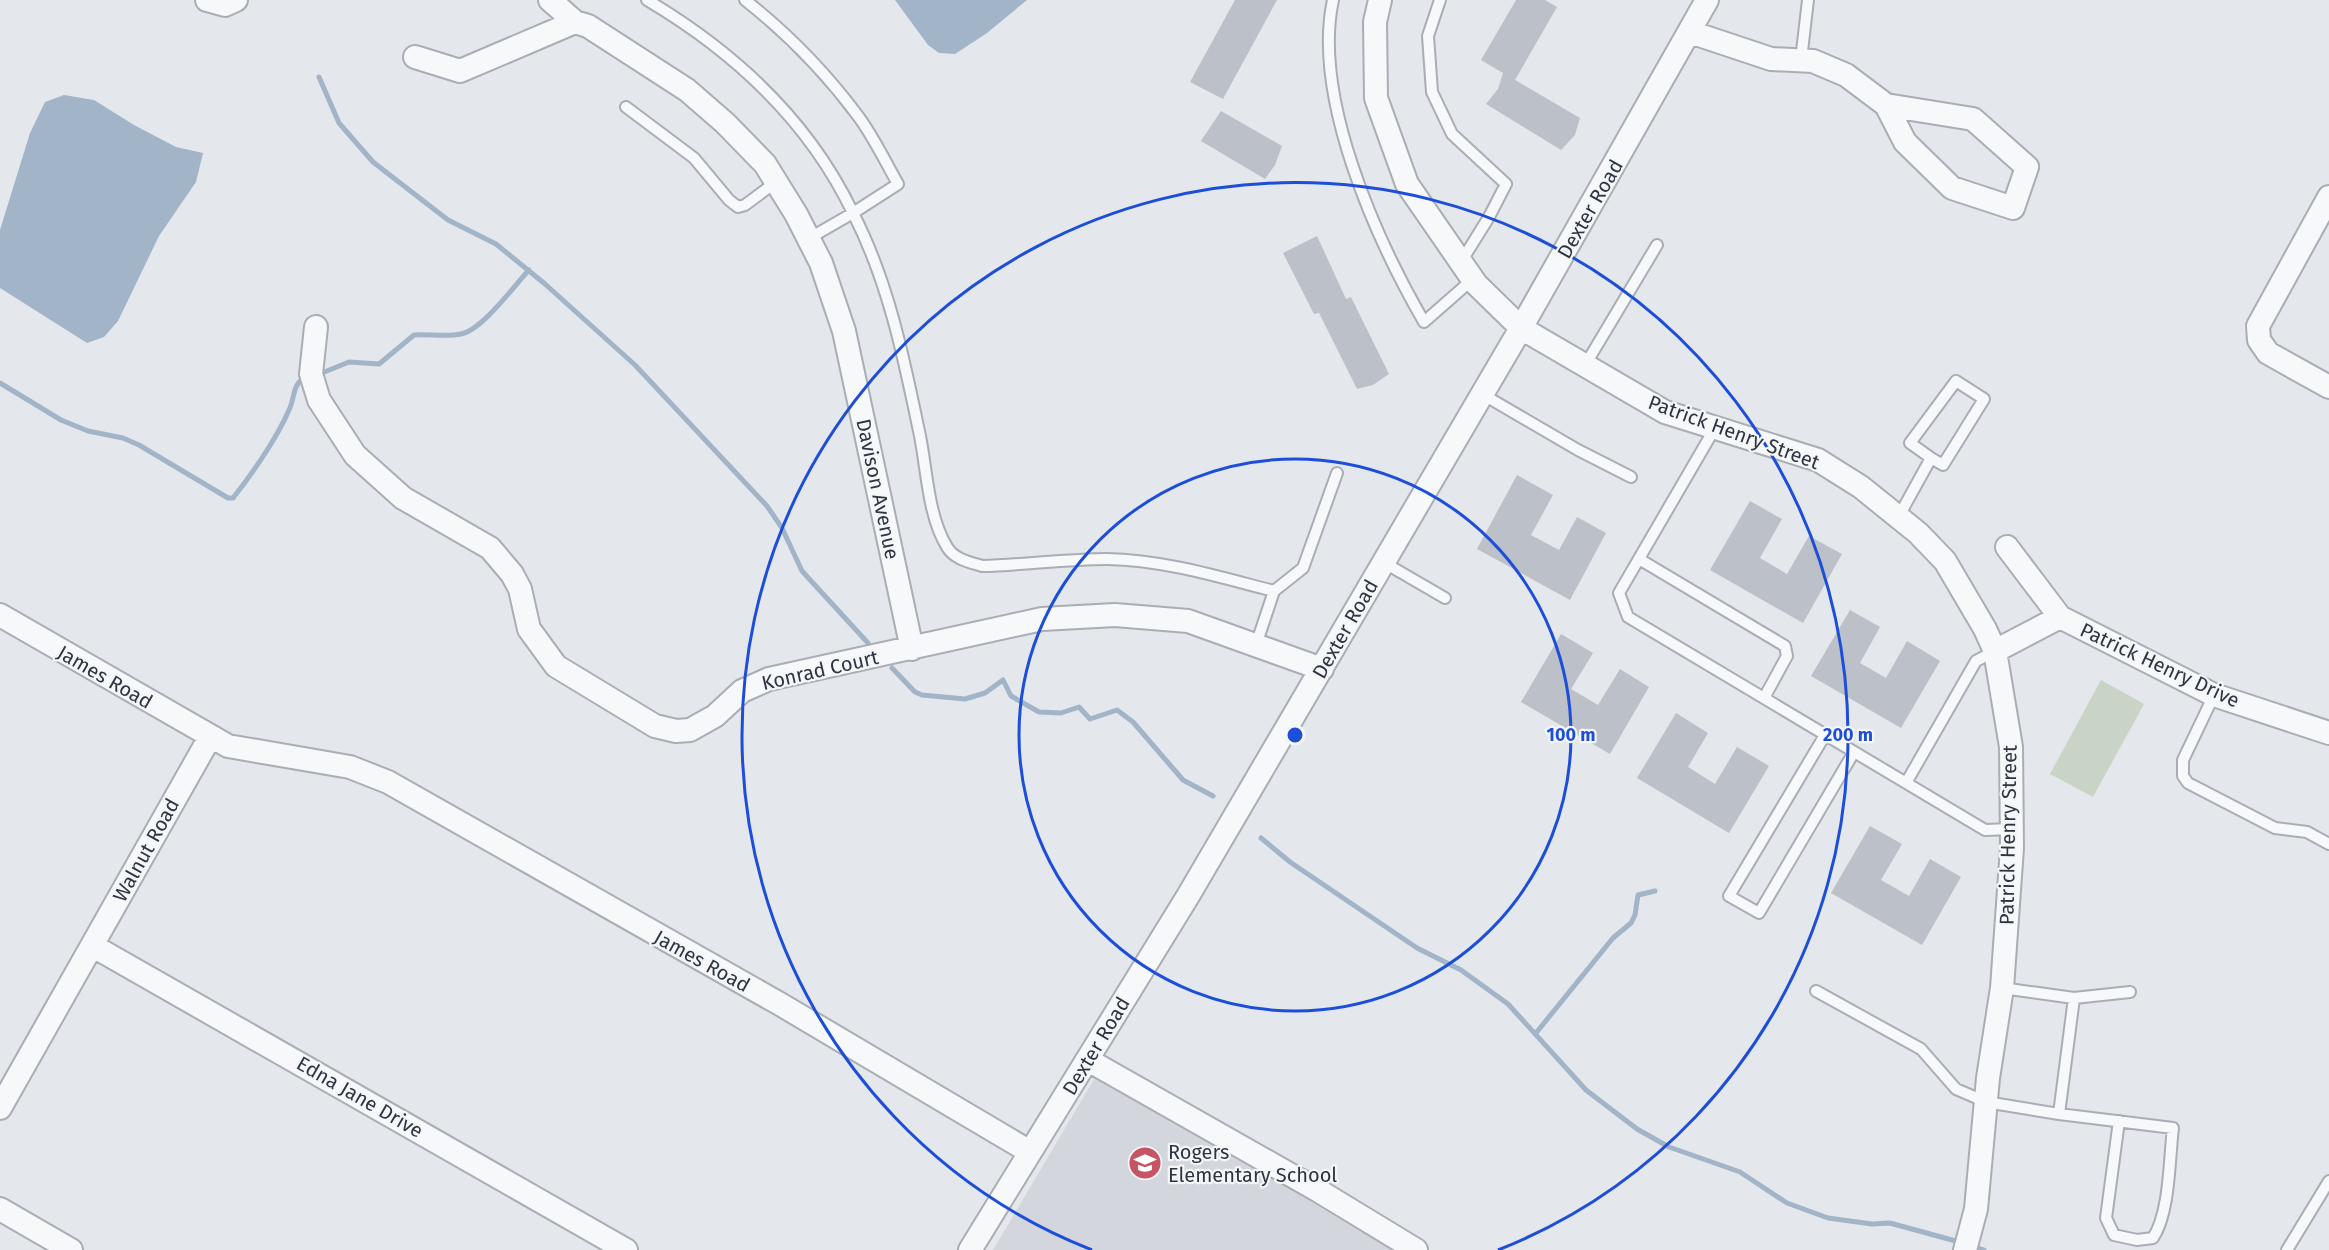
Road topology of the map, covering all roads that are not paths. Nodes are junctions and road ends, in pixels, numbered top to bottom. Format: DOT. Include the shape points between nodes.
graph roads {
  1 [pos="207,0"];
  2 [pos="236,0"];
  3 [pos="550,0"];
  4 [pos="647,0"];
  5 [pos="745,0"];
  6 [pos="1333,0"];
  7 [pos="1380,0"];
  8 [pos="1440,0"];
  9 [pos="1707,0"];
  10 [pos="1808,0"];
  11 [pos="575,22"];
  12 [pos="1690,32"];
  13 [pos="415,57"];
  14 [pos="1801,60"];
  15 [pos="1886,105"];
  16 [pos="626,107"];
  17 [pos="776,182"];
  18 [pos="2329,197"];
  19 [pos="853,213"];
  20 [pos="808,238"];
  21 [pos="1657,245"];
  22 [pos="1467,271"];
  23 [pos="316,327"];
  24 [pos="1521,328"];
  25 [pos="1584,367"];
  26 [pos="2329,387"];
  27 [pos="1482,394"];
  28 [pos="1715,428"];
  29 [pos="1931,458"];
  30 [pos="1337,473"];
  31 [pos="1631,477"];
  32 [pos="1899,516"];
  33 [pos="2007,547"];
  34 [pos="1639,559"];
  35 [pos="1383,562"];
  36 [pos="1274,591"];
  37 [pos="1445,598"];
  38 [pos="0,615"];
  39 [pos="2060,617"];
  40 [pos="1256,645"];
  41 [pos="912,649"];
  42 [pos="1995,651"];
  43 [pos="1322,669"];
  44 [pos="2214,695"];
  45 [pos="1764,698"];
  46 [pos="2329,733"];
  47 [pos="1825,735"];
  48 [pos="210,737"];
  49 [pos="1854,752"];
  50 [pos="1906,783"];
  51 [pos="2012,829"];
  52 [pos="2329,843"];
  53 [pos="93,946"];
  54 [pos="2002,988"];
  55 [pos="1816,991"];
  56 [pos="2130,992"];
  57 [pos="2074,998"];
  58 [pos="1088,1060"];
  59 [pos="6,1084"];
  60 [pos="1986,1102"];
  61 [pos="0,1108"];
  62 [pos="2059,1114"];
  63 [pos="2119,1121"];
  64 [pos="1029,1152"];
  65 [pos="2329,1181"];
  66 [pos="0,1209"];
  67 [pos="71,1250"];
  68 [pos="626,1250"];
  69 [pos="970,1250"];
  70 [pos="1416,1250"];
  71 [pos="1965,1250"];
  72 [pos="2287,1250"];
  1 -- 2 [label="street" via="225,5"];
  3 -- 11 [label="street, Davison Avenue"];
  4 -- 19 [label="lane" via="729,56 781,106 836,179"];
  5 -- 19 [label="lane" via="797,46 831,83 859,117 898,184"];
  6 -- 22 [label="lane" via="1328,24 1336,105 1364,198 1397,275 1424,322"];
  7 -- 22 [label="street, Patrick Henry Street" via="1376,22 1376,98 1407,184"];
  8 -- 22 [label="lane" via="1428,36 1432,92 1452,134 1506,184"];
  9 -- 12 [label="street, Dexter Road"];
  10 -- 14 [label="lane"];
  11 -- 13 [label="street" via="460,71"];
  11 -- 17 [label="street, Davison Avenue" via="588,26 687,90 765,164"];
  12 -- 14 [label="street" via="1771,59"];
  12 -- 24 [label="street, Dexter Road"];
  14 -- 15 [label="street" via="1846,75"];
  15 -- 15 [label="street" via="1905,142 1952,188 2013,208 2027,167 1973,119"];
  16 -- 17 [label="lane" via="694,158 738,207"];
  17 -- 20 [label="street, Davison Avenue"];
  18 -- 26 [label="street" via="2258,326 2259,340 2276,360"];
  19 -- 20 [label="lane"];
  19 -- 36 [label="lane" via="873,251 889,300 936,523 948,548 962,560 982,566 1107,559 1145,562"];
  20 -- 41 [label="street, Davison Avenue" via="844,331"];
  21 -- 25 [label="lane"];
  22 -- 24 [label="street, Patrick Henry Street"];
  23 -- 41 [label="street, Konrad Court" via="311,375 319,400 355,455 403,498 490,548 512,574 520,589 529,629 556,666 646,721 676,731 690,730 715,716 742,691 769,679"];
  24 -- 25 [label="street, Patrick Henry Street"];
  24 -- 27 [label="street, Dexter Road"];
  25 -- 28 [label="street, Patrick Henry Street" via="1665,412"];
  27 -- 31 [label="lane"];
  27 -- 35 [label="street, Dexter Road"];
  28 -- 32 [label="street, Patrick Henry Street" via="1818,460"];
  28 -- 34 [label="lane"];
  29 -- 29 [label="lane" via="1910,443 1956,381 1984,399 1943,465"];
  29 -- 32 [label="lane"];
  30 -- 36 [label="lane" via="1303,568"];
  32 -- 42 [label="street, Patrick Henry Street" via="1945,561"];
  33 -- 39 [label="street, Patrick Henry Drive"];
  34 -- 45 [label="lane" via="1618,593 1628,617"];
  34 -- 45 [label="lane" via="1785,646 1787,656"];
  35 -- 37 [label="lane"];
  35 -- 43 [label="street, Dexter Road"];
  36 -- 40 [label="lane"];
  38 -- 48 [label="street, James Road"];
  39 -- 42 [label="street, Patrick Henry Drive"];
  39 -- 44 [label="street, Patrick Henry Drive"];
  40 -- 41 [label="street" via="1188,621 1115,615 1042,620"];
  40 -- 43 [label="street"];
  42 -- 50 [label="lane" via="1976,661"];
  42 -- 51 [label="street, Patrick Henry Street" via="2011,747"];
  43 -- 58 [label="street, Dexter Road"];
  44 -- 46 [label="street, Patrick Henry Drive"];
  44 -- 52 [label="lane" via="2183,760 2183,777 2275,828 2307,832"];
  45 -- 47 [label="lane"];
  47 -- 49 [label="lane"];
  47 -- 49 [label="lane" via="1729,896 1759,914"];
  48 -- 53 [label="street, Walnut Road"];
  48 -- 64 [label="street, James Road" via="228,746 350,767 449,815"];
  49 -- 50 [label="lane"];
  50 -- 51 [label="lane" via="1985,830"];
  51 -- 54 [label="street, Patrick Henry Street"];
  53 -- 59 [label="street, Walnut Road"];
  53 -- 68 [label="street, Edna Jane Drive"];
  54 -- 57 [label="lane"];
  54 -- 60 [label="street, Patrick Henry Street"];
  55 -- 60 [label="lane" via="1921,1049 1956,1089"];
  56 -- 57 [label="lane"];
  57 -- 62 [label="lane"];
  58 -- 64 [label="street, Dexter Road"];
  58 -- 70 [label="street"];
  59 -- 61 [label="street, Walnut Road"];
  60 -- 62 [label="lane"];
  60 -- 71 [label="street, Patrick Henry Street" via="1976,1209"];
  62 -- 63 [label="lane"];
  63 -- 63 [label="lane" via="2173,1128 2160,1227 2152,1238 2137,1240 2114,1235 2106,1218"];
  64 -- 69 [label="street, Dexter Road"];
  65 -- 72 [label="lane"];
  66 -- 67 [label="street"];
}
